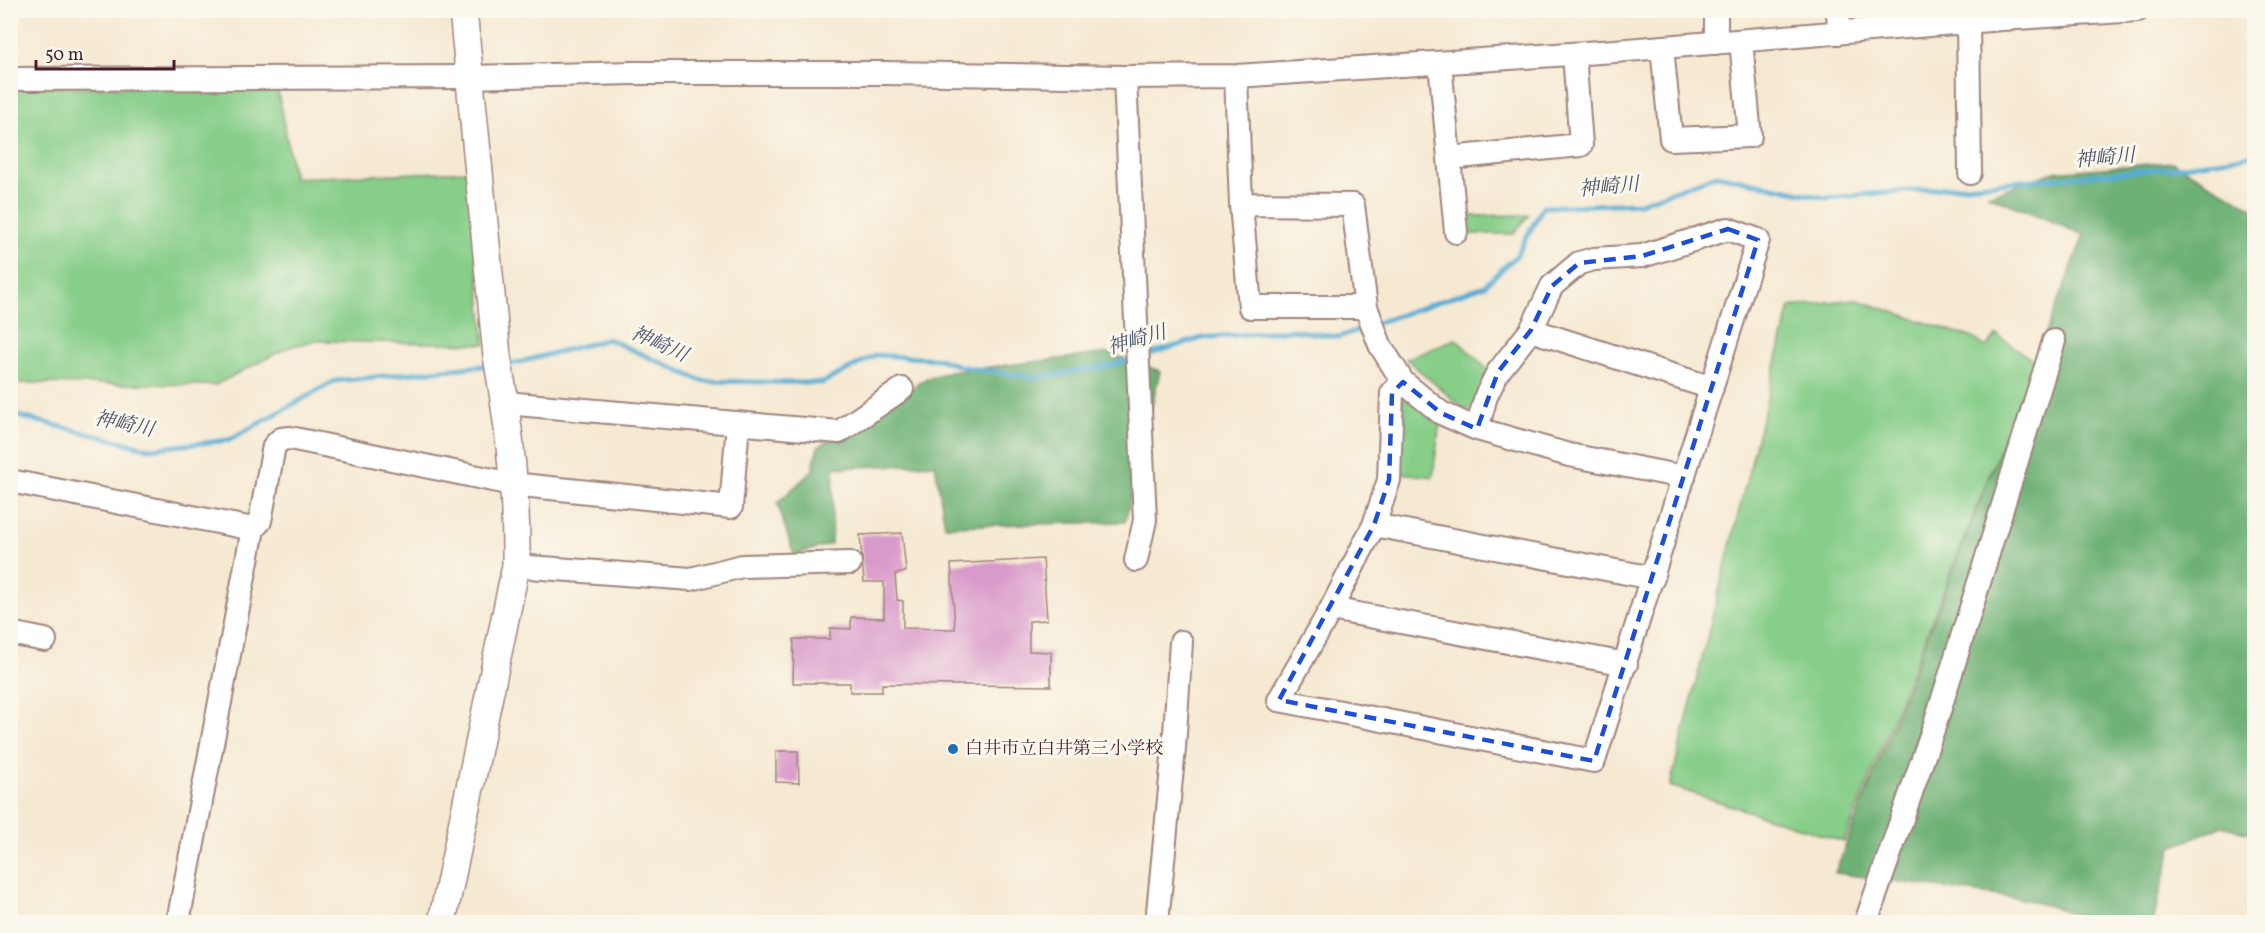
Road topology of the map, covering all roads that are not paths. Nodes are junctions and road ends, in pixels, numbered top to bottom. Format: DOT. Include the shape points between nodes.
graph roads {
  1 [pos="463,10"];
  2 [pos="1716,10"];
  3 [pos="1838,10"];
  4 [pos="2138,10"];
  5 [pos="2088,12"];
  6 [pos="2002,15"];
  7 [pos="1920,19"];
  8 [pos="1968,22"];
  9 [pos="1839,33"];
  10 [pos="1741,41"];
  11 [pos="1716,43"];
  12 [pos="1662,47"];
  13 [pos="1574,54"];
  14 [pos="1440,63"];
  15 [pos="1236,76"];
  16 [pos="470,77"];
  17 [pos="1125,77"];
  18 [pos="10,79"];
  19 [pos="1449,158"];
  20 [pos="1970,173"];
  21 [pos="1241,204"];
  22 [pos="1456,232"];
  23 [pos="1366,307"];
  24 [pos="1531,330"];
  25 [pos="2054,342"];
  26 [pos="1403,382"];
  27 [pos="1712,388"];
  28 [pos="902,389"];
  29 [pos="505,403"];
  30 [pos="738,424"];
  31 [pos="1477,429"];
  32 [pos="1684,477"];
  33 [pos="10,481"];
  34 [pos="512,484"];
  35 [pos="1374,525"];
  36 [pos="253,529"];
  37 [pos="1136,560"];
  38 [pos="850,563"];
  39 [pos="516,566"];
  40 [pos="1653,578"];
  41 [pos="1331,609"];
  42 [pos="10,633"];
  43 [pos="45,640"];
  44 [pos="1181,642"];
  45 [pos="1626,664"];
  46 [pos="178,922"];
  47 [pos="442,922"];
  48 [pos="1157,922"];
  49 [pos="1866,922"];
  1 -- 16 [label="street"];
  2 -- 11 [label="street"];
  3 -- 9 [label="street"];
  4 -- 5 [label="street"];
  5 -- 6 [label="street"];
  6 -- 8 [label="street"];
  7 -- 8 [label="street"];
  7 -- 9 [label="street"];
  8 -- 20 [label="street"];
  9 -- 10 [label="street"];
  10 -- 11 [label="street"];
  10 -- 12 [label="street" via="1750,136 1671,139"];
  11 -- 12 [label="street"];
  12 -- 13 [label="street"];
  13 -- 14 [label="street"];
  13 -- 19 [label="street" via="1581,145"];
  14 -- 15 [label="street"];
  14 -- 19 [label="street"];
  15 -- 17 [label="street"];
  15 -- 21 [label="street"];
  16 -- 17 [label="street" via="633,73"];
  16 -- 18 [label="street"];
  16 -- 29 [label="street"];
  17 -- 37 [label="street" via="1145,520"];
  19 -- 22 [label="street"];
  21 -- 23 [label="street" via="1353,205"];
  21 -- 23 [label="street" via="1250,307"];
  23 -- 26 [label="street" via="1380,345"];
  24 -- 27 [label="street"];
  24 -- 27 [label="street" via="1552,286 1579,263 1642,256 1728,229 1758,240"];
  24 -- 31 [label="street" via="1498,372"];
  25 -- 49 [label="street" via="1936,721"];
  26 -- 31 [label="street" via="1441,413"];
  26 -- 35 [label="street" via="1392,393 1389,480"];
  27 -- 32 [label="street"];
  28 -- 30 [label="street" via="839,432"];
  29 -- 30 [label="street"];
  29 -- 34 [label="street"];
  30 -- 34 [label="street" via="731,507"];
  31 -- 32 [label="street" via="1569,455"];
  32 -- 40 [label="street"];
  33 -- 36 [label="street"];
  34 -- 36 [label="street" via="281,439 274,446 260,521"];
  34 -- 39 [label="street"];
  35 -- 40 [label="street"];
  35 -- 41 [label="street"];
  36 -- 46 [label="street"];
  38 -- 39 [label="street" via="742,566 691,579"];
  39 -- 47 [label="street"];
  40 -- 45 [label="street"];
  41 -- 45 [label="street"];
  41 -- 45 [label="street" via="1279,700 1594,761"];
  42 -- 43 [label="street"];
  44 -- 48 [label="street"];
}
